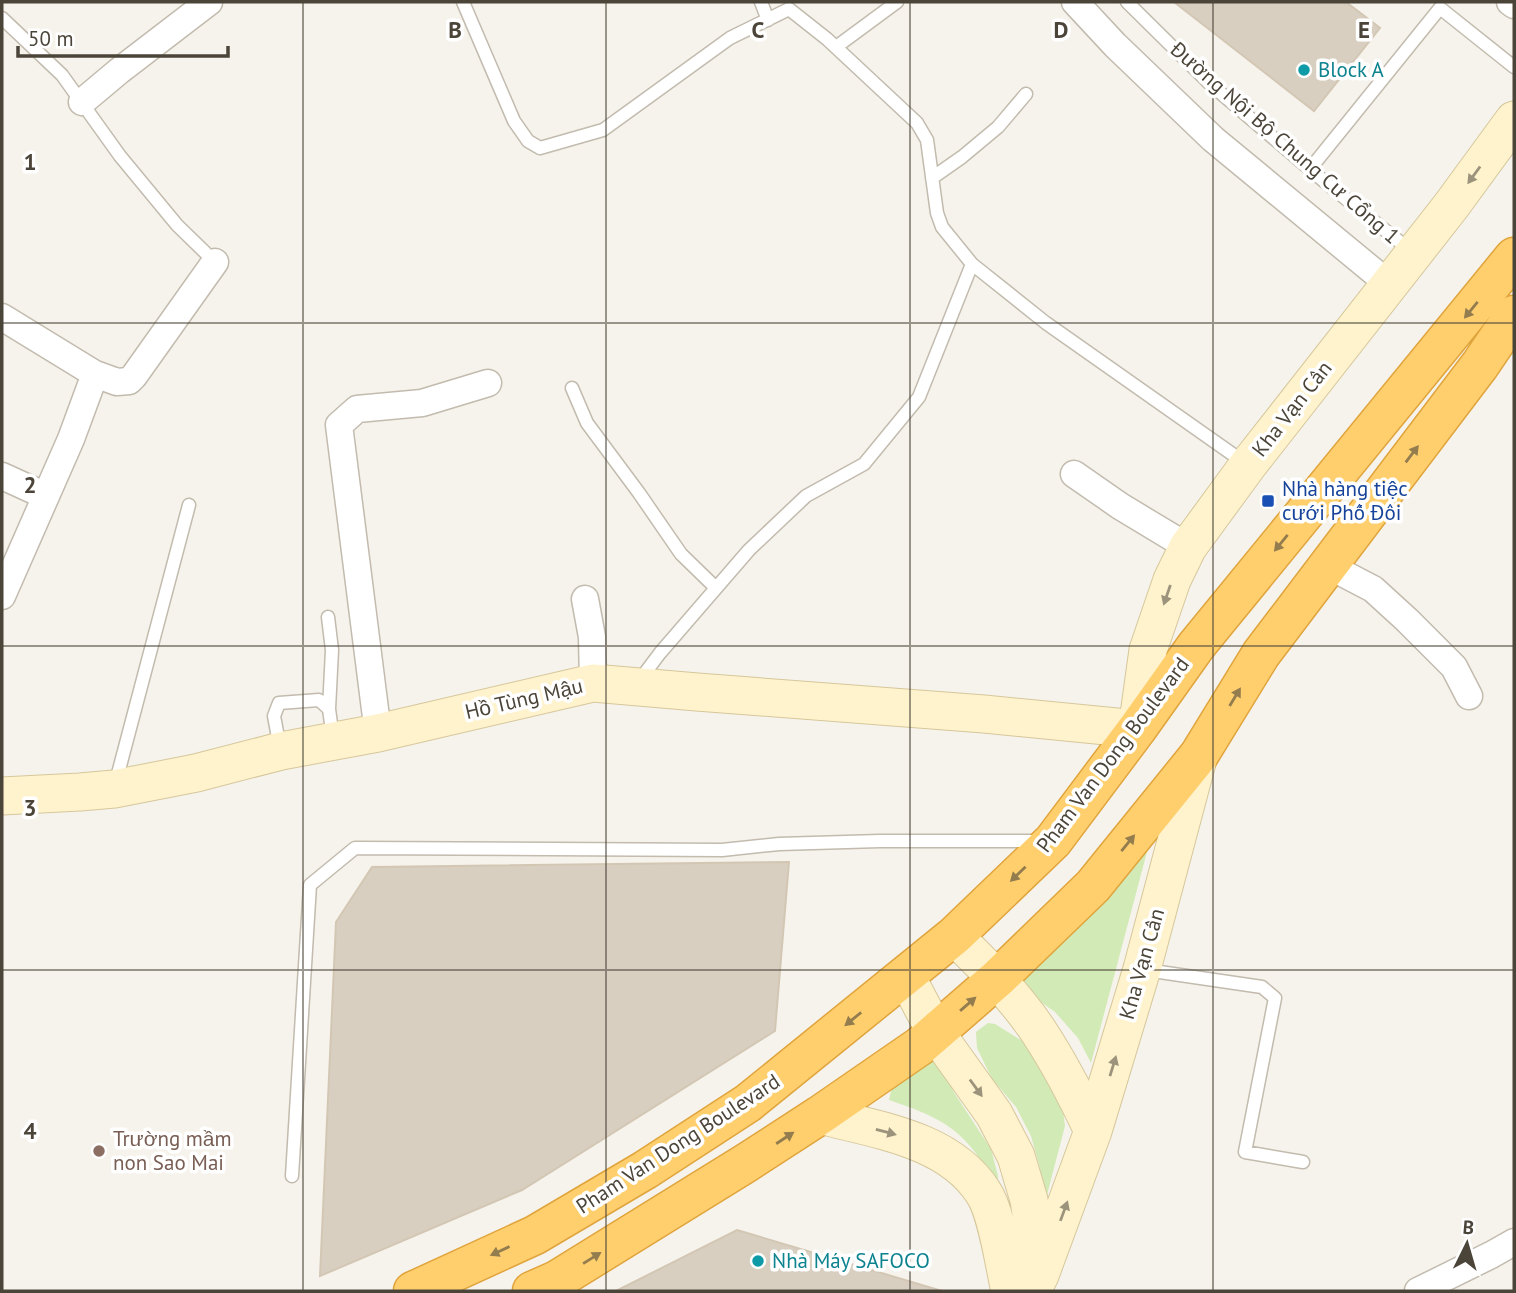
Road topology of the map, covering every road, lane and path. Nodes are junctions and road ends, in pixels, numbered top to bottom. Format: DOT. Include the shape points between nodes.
graph roads {
  1 [pos="209,2"];
  2 [pos="463,2"];
  3 [pos="761,2"];
  4 [pos="897,2"];
  5 [pos="1076,2"];
  6 [pos="1127,2"];
  7 [pos="1510,2"];
  8 [pos="1514,5"];
  9 [pos="2,18"];
  10 [pos="768,20"];
  11 [pos="836,47"];
  12 [pos="1514,66"];
  13 [pos="1026,94"];
  14 [pos="82,102"];
  15 [pos="1514,120"];
  16 [pos="1310,169"];
  17 [pos="932,178"];
  18 [pos="1414,254"];
  19 [pos="1514,257"];
  20 [pos="215,262"];
  21 [pos="972,264"];
  22 [pos="1390,285"];
  23 [pos="1514,315"];
  24 [pos="2,317"];
  25 [pos="96,374"];
  26 [pos="488,383"];
  27 [pos="572,388"];
  28 [pos="1248,465"];
  29 [pos="1074,474"];
  30 [pos="2,476"];
  31 [pos="46,496"];
  32 [pos="188,505"];
  33 [pos="1188,547"];
  34 [pos="1328,565"];
  35 [pos="716,588"];
  36 [pos="2,596"];
  37 [pos="585,598"];
  38 [pos="328,617"];
  39 [pos="593,682"];
  40 [pos="636,685"];
  41 [pos="1469,696"];
  42 [pos="331,725"];
  43 [pos="1137,729"];
  44 [pos="378,733"];
  45 [pos="281,751"];
  46 [pos="1199,755"];
  47 [pos="114,789"];
  48 [pos="2,796"];
  49 [pos="1053,841"];
  50 [pos="954,936"];
  51 [pos="1142,969"];
  52 [pos="906,976"];
  53 [pos="998,978"];
  54 [pos="936,1033"];
  55 [pos="820,1115"];
  56 [pos="1093,1131"];
  57 [pos="1303,1162"];
  58 [pos="292,1176"];
  59 [pos="1514,1242"];
  60 [pos="1503,1256"];
  61 [pos="1027,1286"];
  62 [pos="413,1291"];
  63 [pos="532,1291"];
  64 [pos="1418,1291"];
  1 -- 14 [label="street"];
  2 -- 10 [label="lane" via="514,121 528,141 540,148 603,130 730,38"];
  3 -- 10 [label="lane"];
  4 -- 11 [label="lane"];
  5 -- 22 [label="street" via="1213,139"];
  6 -- 16 [label="lane, Đường Nội Bộ Chung Cư Cổng 1" via="1209,83"];
  7 -- 8 [label="street"];
  9 -- 14 [label="lane" via="62,75"];
  10 -- 11 [label="lane" via="789,9"];
  11 -- 17 [label="lane" via="917,122 927,140"];
  12 -- 16 [label="lane" via="1440,8"];
  13 -- 17 [label="lane" via="998,127"];
  14 -- 20 [label="lane" via="177,225"];
  15 -- 18 [label="main road, Kha Vạn Cân, one-way"];
  16 -- 18 [label="lane, Đường Nội Bộ Chung Cư Cổng 1"];
  17 -- 21 [label="lane" via="942,227"];
  18 -- 22 [label="main road, Kha Vạn Cân"];
  19 -- 43 [label="highway, Pham Van Dong Boulevard, one-way" via="1196,646"];
  20 -- 25 [label="street" via="129,381"];
  21 -- 28 [label="lane" via="1046,323"];
  21 -- 35 [label="lane" via="919,397 864,464 806,496"];
  22 -- 28 [label="main road, Kha Vạn Cân"];
  34 -- 23 [label="highway, one-way"];
  24 -- 25 [label="street"];
  25 -- 31 [label="street"];
  26 -- 44 [label="street" via="422,403 357,409 338,425"];
  27 -- 35 [label="lane" via="587,423 681,554"];
  28 -- 33 [label="main road, Kha Vạn Cân"];
  29 -- 33 [label="street"];
  30 -- 31 [label="street"];
  31 -- 36 [label="street"];
  32 -- 47 [label="lane"];
  33 -- 43 [label="main road, Kha Vạn Cân, one-way" via="1148,650"];
  34 -- 41 [label="street" via="1373,589 1407,620 1454,667"];
  46 -- 34 [label="highway, one-way" via="1261,654"];
  35 -- 40 [label="lane"];
  37 -- 39 [label="street"];
  38 -- 42 [label="lane"];
  39 -- 40 [label="main road, Hồ Tùng Mậu"];
  39 -- 44 [label="main road, Hồ Tùng Mậu"];
  40 -- 43 [label="main road, Hồ Tùng Mậu"];
  42 -- 44 [label="main road, Hồ Tùng Mậu"];
  42 -- 45 [label="main road, Hồ Tùng Mậu"];
  42 -- 45 [label="lane" via="319,700 279,703 274,716"];
  43 -- 49 [label="highway, Pham Van Dong Boulevard"];
  45 -- 47 [label="main road, Hồ Tùng Mậu"];
  46 -- 51 [label="main road, Kha Vạn Cân"];
  53 -- 46 [label="highway, one-way" via="1093,886"];
  47 -- 48 [label="main road, Hồ Tùng Mậu"];
  49 -- 50 [label="highway, Pham Van Dong Boulevard, one-way"];
  49 -- 58 [label="lane" via="880,841 722,850 355,848 310,885"];
  50 -- 52 [label="highway, Pham Van Dong Boulevard"];
  50 -- 53 [label="main road"];
  56 -- 51 [label="main road, Kha Vạn Cân, one-way"];
  51 -- 57 [label="lane" via="1262,987 1275,998 1245,1153"];
  52 -- 54 [label="main road"];
  52 -- 62 [label="highway, Pham Van Dong Boulevard, one-way" via="748,1103 645,1170 535,1235"];
  54 -- 53 [label="highway, one-way"];
  53 -- 56 [label="main road" via="1056,1058"];
  54 -- 55 [label="highway"];
  54 -- 61 [label="main road, one-way" via="994,1114 1016,1156 1028,1200"];
  55 -- 61 [label="main road, one-way" via="909,1138 960,1164 984,1193"];
  63 -- 55 [label="highway, one-way"];
  61 -- 56 [label="main road, Kha Vạn Cân, one-way"];
  59 -- 60 [label="street"];
  60 -- 64 [label="street"];
}
